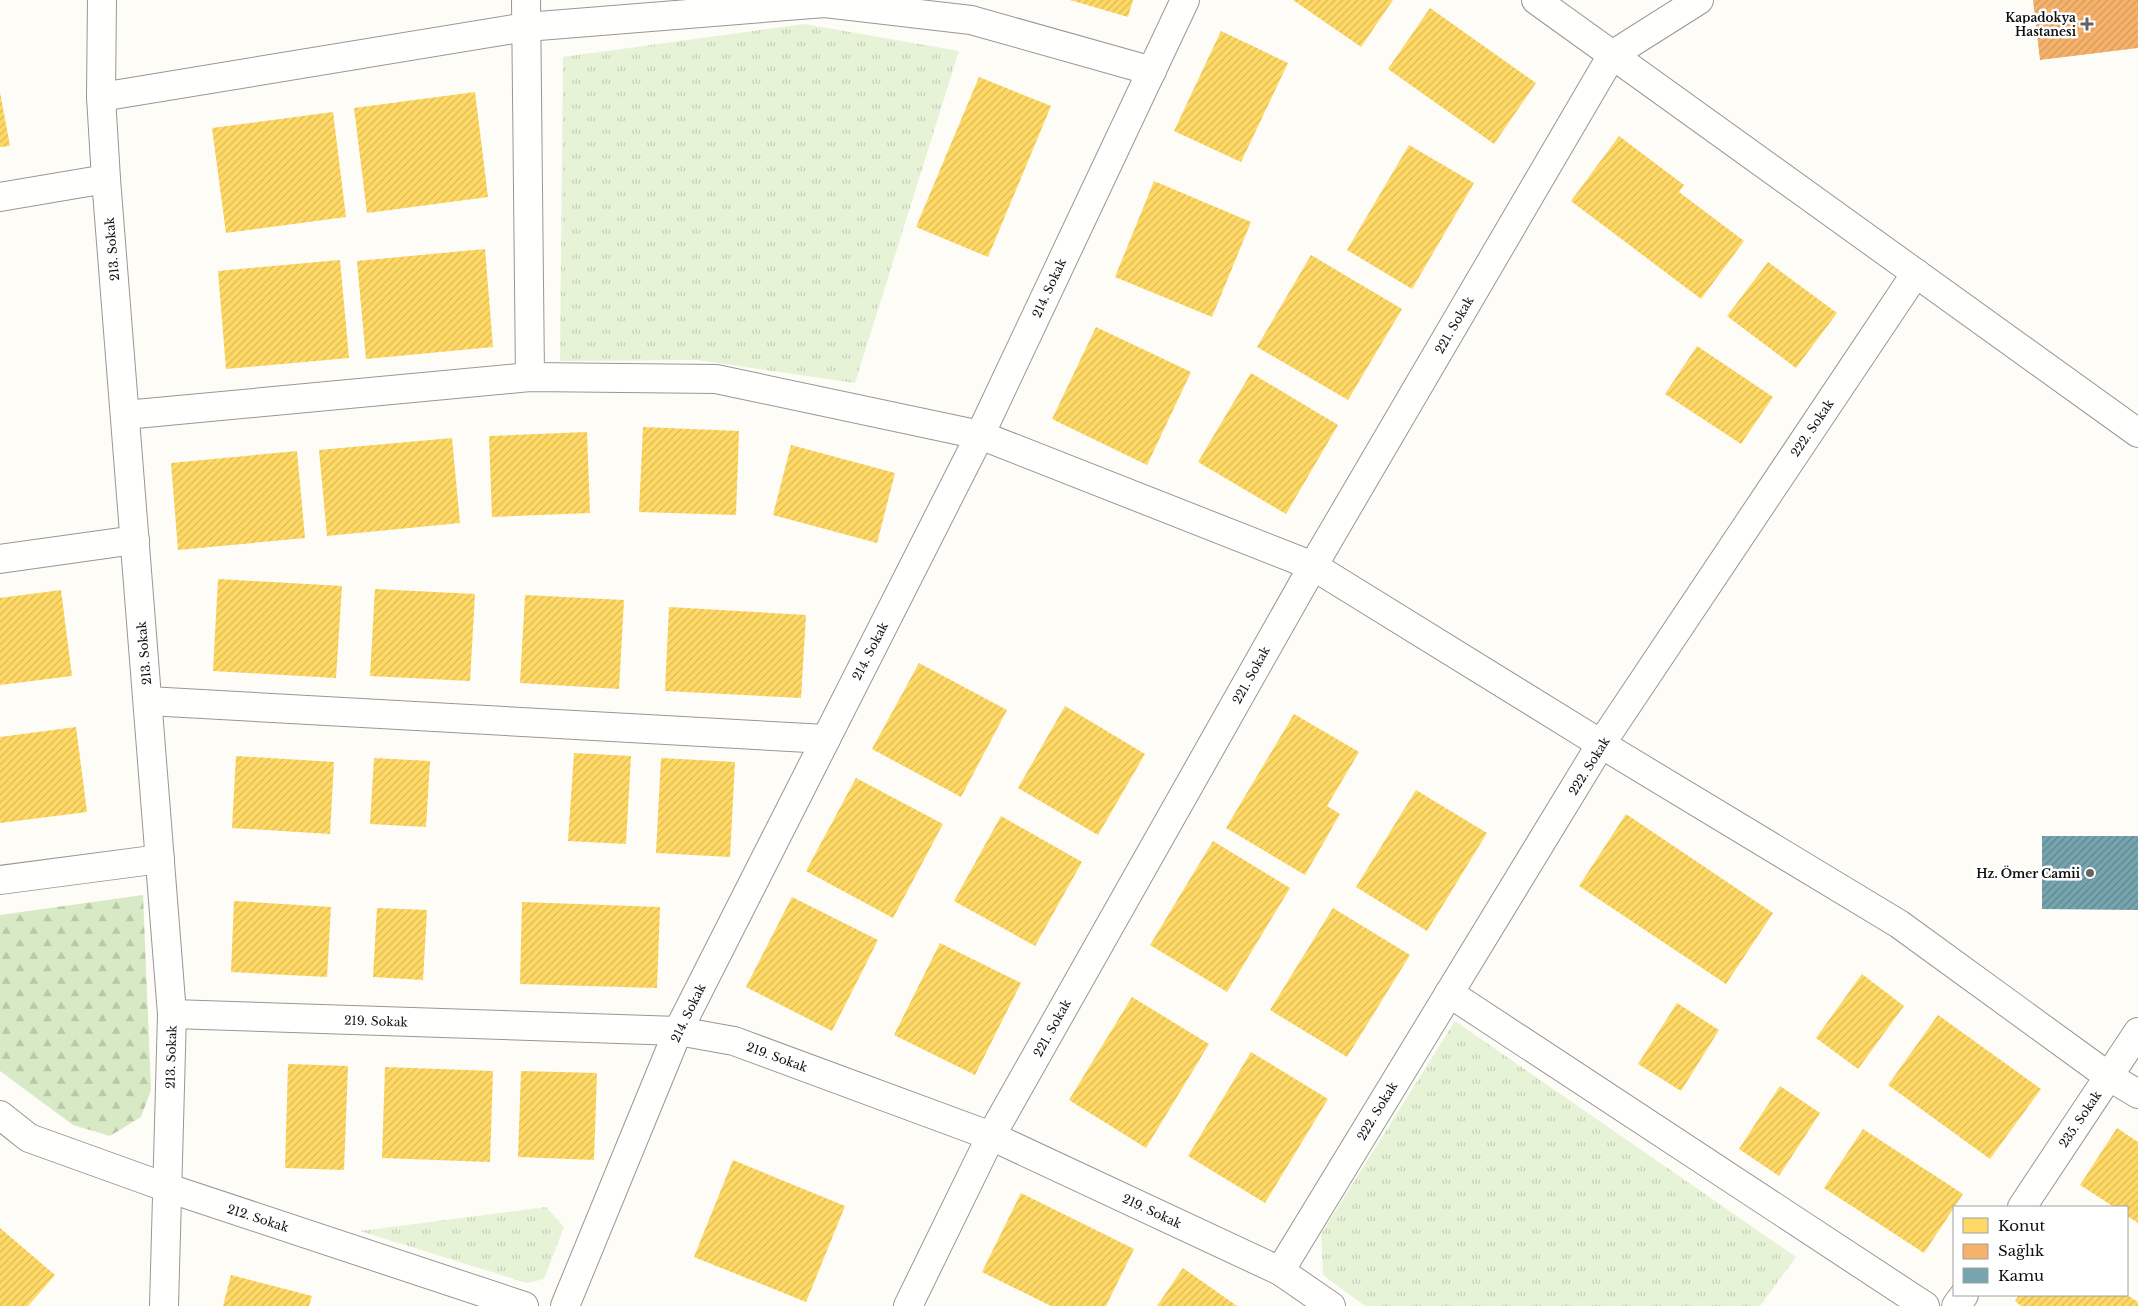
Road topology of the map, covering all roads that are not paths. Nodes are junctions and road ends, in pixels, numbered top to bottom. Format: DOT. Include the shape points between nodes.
graph roads {
  1 [pos="102,0"];
  2 [pos="526,0"];
  3 [pos="1185,0"];
  4 [pos="1536,0"];
  5 [pos="1699,0"];
  6 [pos="825,1"];
  7 [pos="526,27"];
  8 [pos="1612,55"];
  9 [pos="1152,71"];
  10 [pos="101,97"];
  11 [pos="106,179"];
  12 [pos="0,197"];
  13 [pos="1916,273"];
  14 [pos="530,377"];
  15 [pos="125,415"];
  16 [pos="2138,433"];
  17 [pos="980,435"];
  18 [pos="135,540"];
  19 [pos="0,559"];
  20 [pos="1313,566"];
  21 [pos="148,701"];
  22 [pos="826,739"];
  23 [pos="1601,744"];
  24 [pos="160,859"];
  25 [pos="0,880"];
  26 [pos="1450,993"];
  27 [pos="172,1014"];
  28 [pos="678,1031"];
  29 [pos="2138,1032"];
  30 [pos="2108,1076"];
  31 [pos="2138,1094"];
  32 [pos="0,1115"];
  33 [pos="991,1136"];
  34 [pos="168,1188"];
  35 [pos="2023,1206"];
  36 [pos="1280,1271"];
  37 [pos="164,1306"];
  38 [pos="524,1306"];
  39 [pos="565,1306"];
  40 [pos="908,1306"];
  41 [pos="1331,1306"];
  42 [pos="1925,1306"];
  1 -- 10 [label="street, 213. Sokak"];
  2 -- 7 [label="street"];
  3 -- 9 [label="street, 214. Sokak"];
  4 -- 8 [label="street"];
  5 -- 8 [label="street"];
  6 -- 7 [label="street"];
  6 -- 9 [label="street" via="971,20"];
  7 -- 10 [label="street"];
  7 -- 14 [label="street"];
  8 -- 13 [label="street"];
  8 -- 20 [label="street, 221. Sokak"];
  9 -- 17 [label="street, 214. Sokak"];
  10 -- 11 [label="street, 213. Sokak"];
  11 -- 12 [label="street"];
  11 -- 15 [label="street, 213. Sokak"];
  13 -- 16 [label="street"];
  13 -- 23 [label="street, 222. Sokak"];
  14 -- 15 [label="street"];
  14 -- 17 [label="street" via="716,379"];
  15 -- 18 [label="street, 213. Sokak"];
  17 -- 20 [label="street"];
  17 -- 22 [label="street, 214. Sokak"];
  18 -- 19 [label="street"];
  18 -- 21 [label="street, 213. Sokak"];
  20 -- 23 [label="street"];
  20 -- 33 [label="street, 221. Sokak"];
  21 -- 22 [label="street"];
  21 -- 24 [label="street, 213. Sokak"];
  22 -- 28 [label="street, 214. Sokak"];
  23 -- 26 [label="street, 222. Sokak"];
  23 -- 30 [label="street" via="1899,924"];
  24 -- 25 [label="street"];
  24 -- 27 [label="street, 213. Sokak"];
  26 -- 36 [label="street, 222. Sokak"];
  26 -- 42 [label="street"];
  27 -- 28 [label="street, 219. Sokak"];
  27 -- 34 [label="street, 213. Sokak"];
  28 -- 33 [label="street, 219. Sokak" via="734,1041"];
  28 -- 39 [label="street, 214. Sokak"];
  29 -- 30 [label="street, 235. Sokak"];
  30 -- 31 [label="street"];
  30 -- 35 [label="street, 235. Sokak"];
  32 -- 34 [label="street, 212. Sokak" via="29,1138"];
  33 -- 36 [label="street, 219. Sokak"];
  33 -- 40 [label="street, 221. Sokak"];
  34 -- 37 [label="street, 213. Sokak"];
  34 -- 38 [label="street, 212. Sokak"];
  36 -- 41 [label="street, 219. Sokak"];
}
